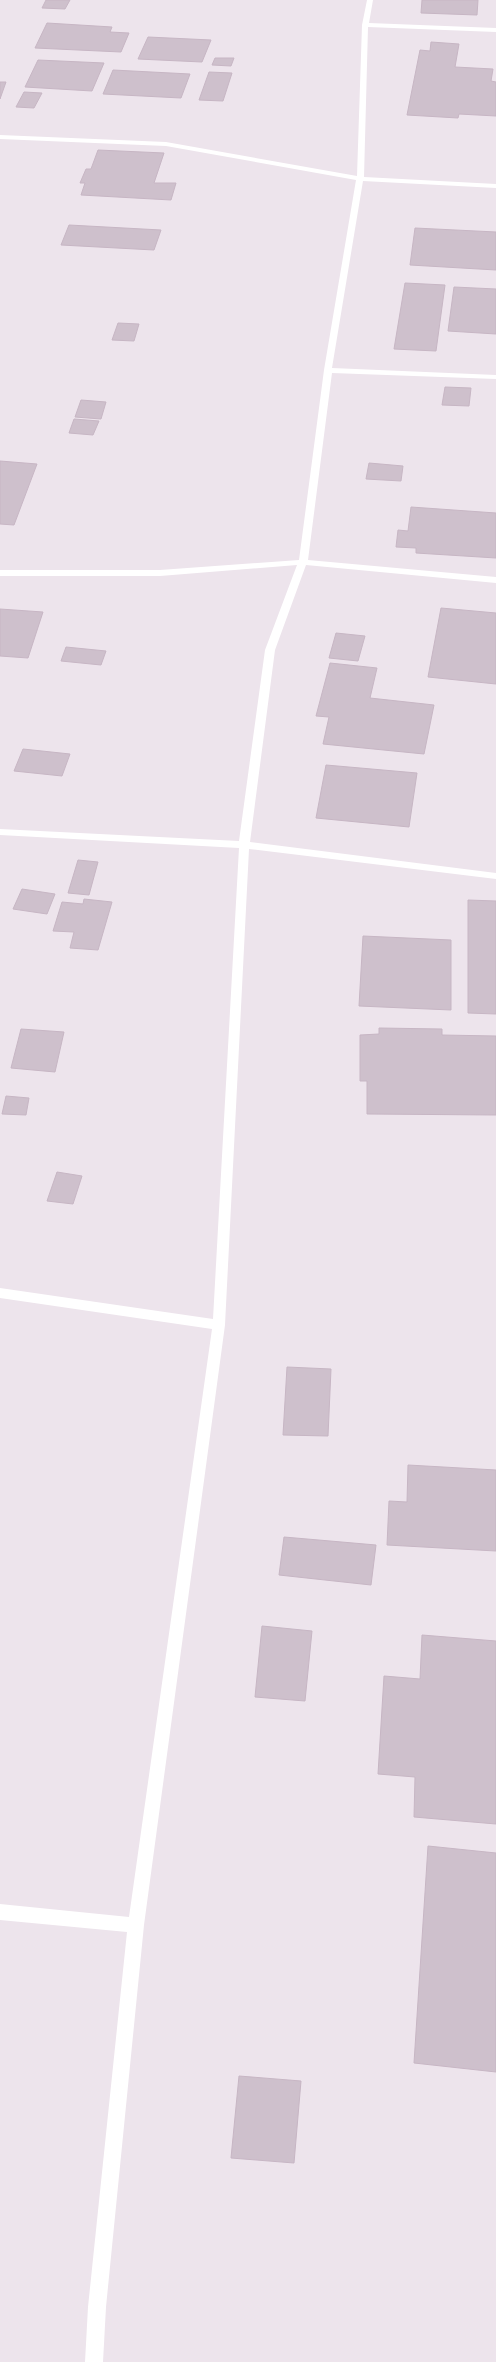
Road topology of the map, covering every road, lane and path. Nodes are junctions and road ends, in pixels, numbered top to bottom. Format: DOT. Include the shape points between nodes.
graph roads {
  1 [pos="370,0"];
  2 [pos="365,25"];
  3 [pos="496,30"];
  4 [pos="0,137"];
  5 [pos="360,179"];
  6 [pos="496,186"];
  7 [pos="328,370"];
  8 [pos="496,377"];
  9 [pos="303,562"];
  10 [pos="0,574"];
  11 [pos="496,580"];
  12 [pos="0,832"];
  13 [pos="244,844"];
  14 [pos="496,876"];
  15 [pos="0,1293"];
  16 [pos="219,1325"];
  17 [pos="0,1912"];
  18 [pos="136,1926"];
  19 [pos="94,2362"];
  1 -- 2 [label="street"];
  2 -- 3 [label="street"];
  2 -- 5 [label="street"];
  4 -- 5 [label="street" via="166,144"];
  5 -- 6 [label="street"];
  5 -- 7 [label="street"];
  7 -- 8 [label="street"];
  7 -- 9 [label="street"];
  9 -- 10 [label="street" via="160,573"];
  9 -- 11 [label="street"];
  9 -- 13 [label="street" via="270,650"];
  12 -- 13 [label="street"];
  13 -- 14 [label="street"];
  13 -- 16 [label="street"];
  15 -- 16 [label="street"];
  16 -- 18 [label="street"];
  17 -- 18 [label="street"];
  18 -- 19 [label="street" via="97,2307"];
}
